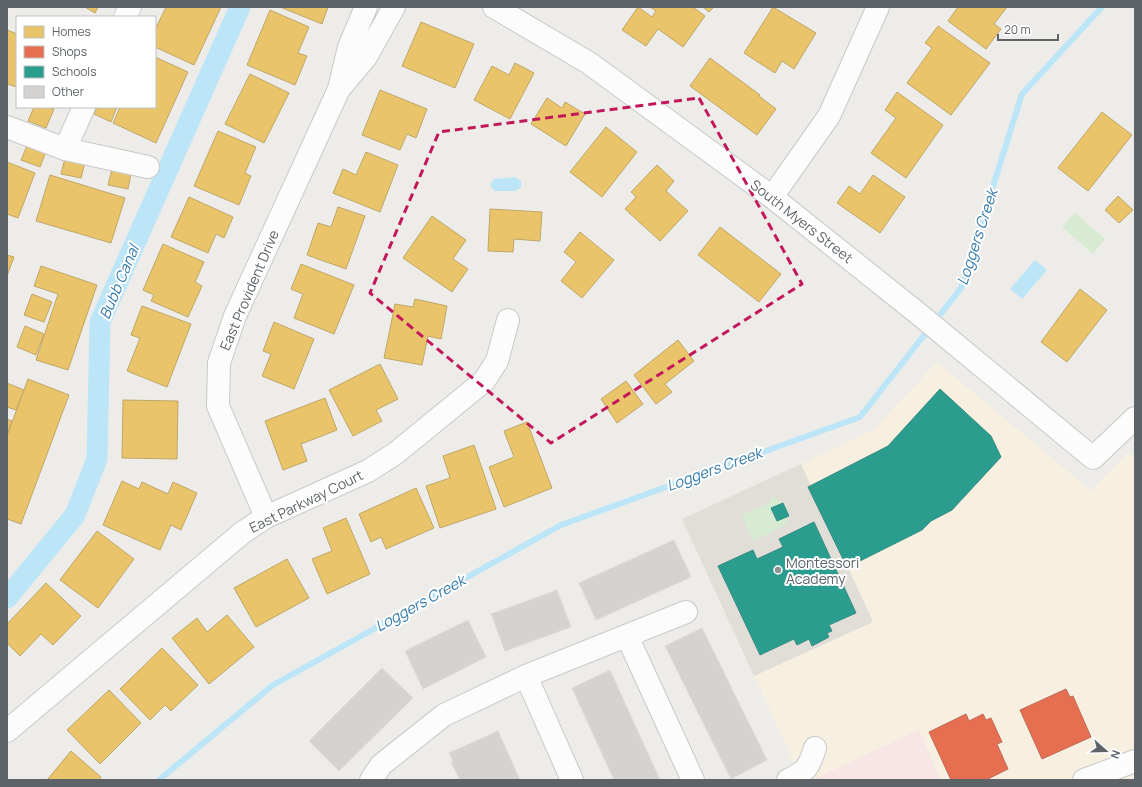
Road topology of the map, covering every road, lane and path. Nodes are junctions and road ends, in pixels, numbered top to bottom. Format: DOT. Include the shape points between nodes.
graph roads {
  1 [pos="130,7"];
  2 [pos="366,7"];
  3 [pos="394,7"];
  4 [pos="494,7"];
  5 [pos="878,7"];
  6 [pos="126,16"];
  7 [pos="339,89"];
  8 [pos="84,108"];
  9 [pos="7,127"];
  10 [pos="65,149"];
  11 [pos="148,167"];
  12 [pos="772,197"];
  13 [pos="508,320"];
  14 [pos="1135,418"];
  15 [pos="266,517"];
  16 [pos="686,612"];
  17 [pos="627,636"];
  18 [pos="526,676"];
  19 [pos="7,731"];
  20 [pos="815,748"];
  21 [pos="1135,761"];
  22 [pos="372,780"];
  23 [pos="572,780"];
  24 [pos="693,780"];
  25 [pos="788,780"];
  26 [pos="1084,780"];
  1 -- 6 [label="street"];
  2 -- 7 [label="street, East Provident Drive" via="349,47"];
  3 -- 7 [label="street, East Provident Drive" via="366,57"];
  4 -- 12 [label="street, South Myers Street" via="589,63"];
  5 -- 12 [label="street" via="829,116"];
  7 -- 15 [label="street, East Provident Drive" via="235,316 219,363 218,406"];
  8 -- 10 [label="street"];
  9 -- 10 [label="street"];
  10 -- 11 [label="street"];
  12 -- 14 [label="street, South Myers Street" via="1093,458"];
  13 -- 15 [label="street, East Parkway Court" via="497,361 484,381 396,453 368,471"];
  15 -- 19 [label="street, East Parkway Court" via="242,533"];
  16 -- 17 [label="street"];
  17 -- 18 [label="street"];
  17 -- 24 [label="street"];
  18 -- 22 [label="street" via="444,715 381,765"];
  18 -- 23 [label="street"];
  20 -- 25 [label="street" via="810,763 802,774"];
  21 -- 26 [label="street"];
}
